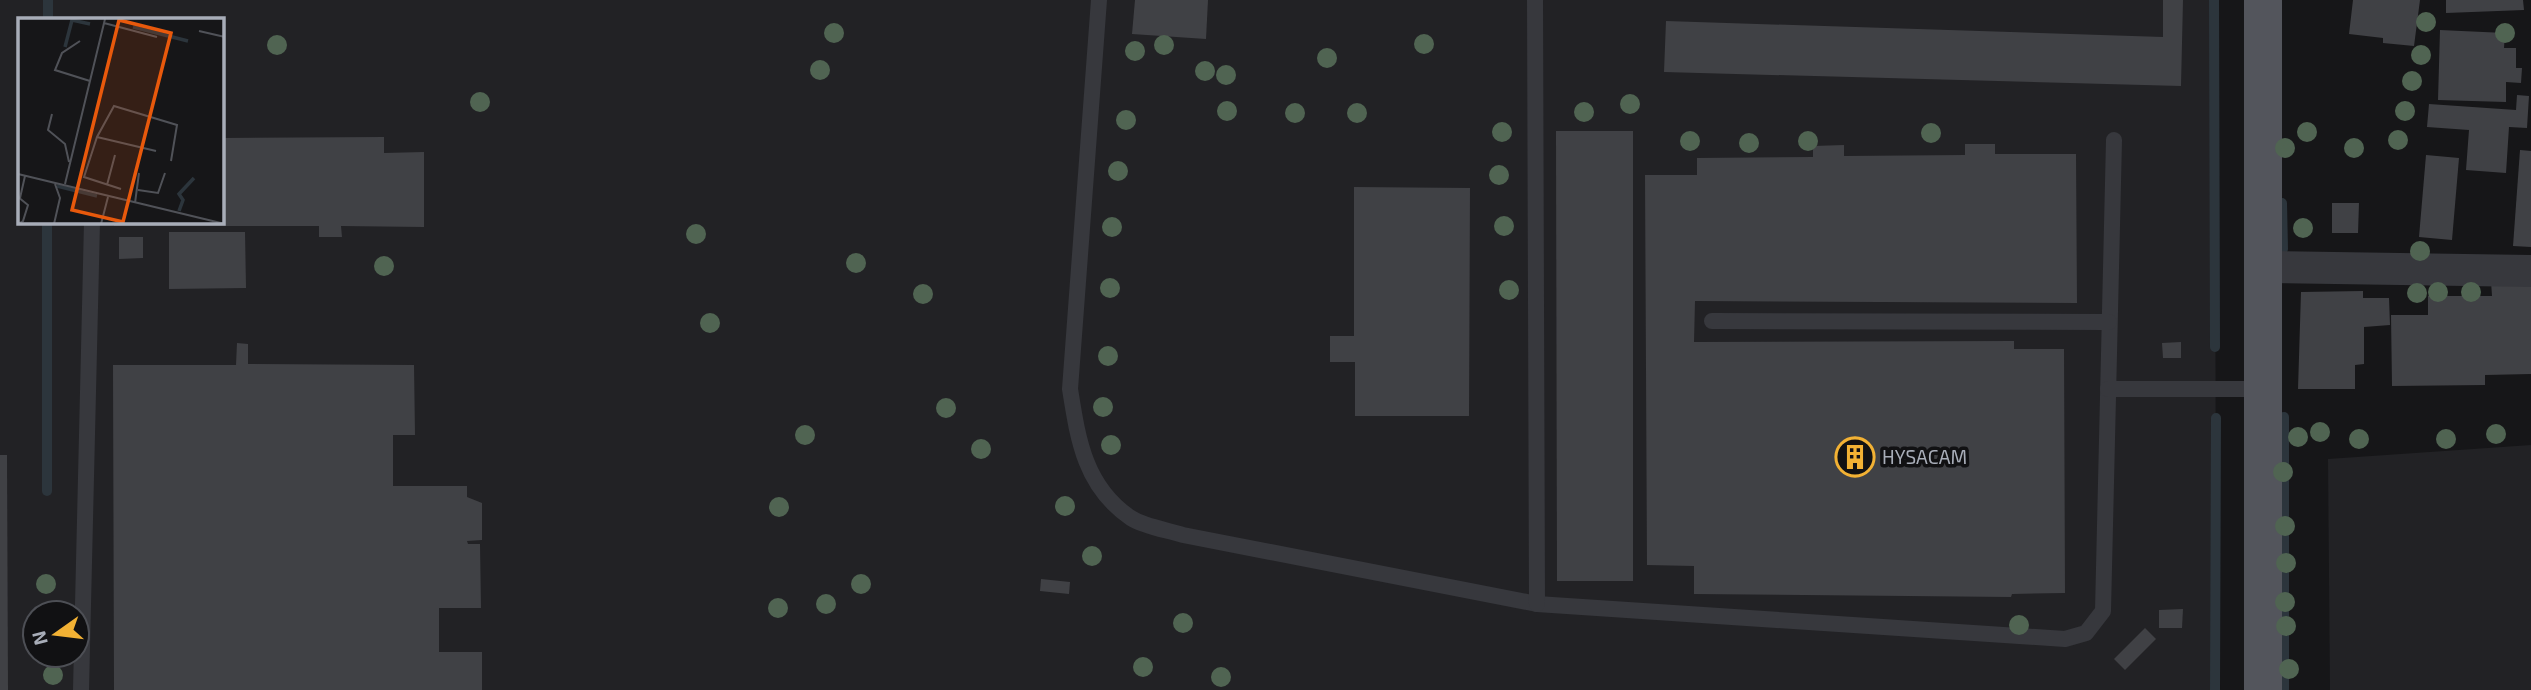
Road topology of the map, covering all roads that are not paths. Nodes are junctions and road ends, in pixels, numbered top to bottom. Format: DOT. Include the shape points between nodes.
graph roads {
  1 [pos="1099,0"];
  2 [pos="1535,0"];
  3 [pos="2263,0"];
  4 [pos="2114,140"];
  5 [pos="92,224"];
  6 [pos="2263,267"];
  7 [pos="2531,271"];
  8 [pos="1712,321"];
  9 [pos="2109,323"];
  10 [pos="2108,389"];
  11 [pos="2262,389"];
  12 [pos="1537,604"];
  13 [pos="81,690"];
  14 [pos="2263,690"];
  1 -- 12 [label="lane" via="1070,389 1077,436 1098,488 1133,519 1184,535"];
  2 -- 12 [label="lane"];
  3 -- 6 [label="main road"];
  4 -- 9 [label="lane"];
  5 -- 13 [label="lane"];
  6 -- 7 [label="street"];
  6 -- 11 [label="main road"];
  8 -- 9 [label="lane"];
  9 -- 10 [label="lane"];
  10 -- 11 [label="lane"];
  10 -- 12 [label="lane" via="2102,611 2087,633 2066,639"];
  11 -- 14 [label="main road"];
}
